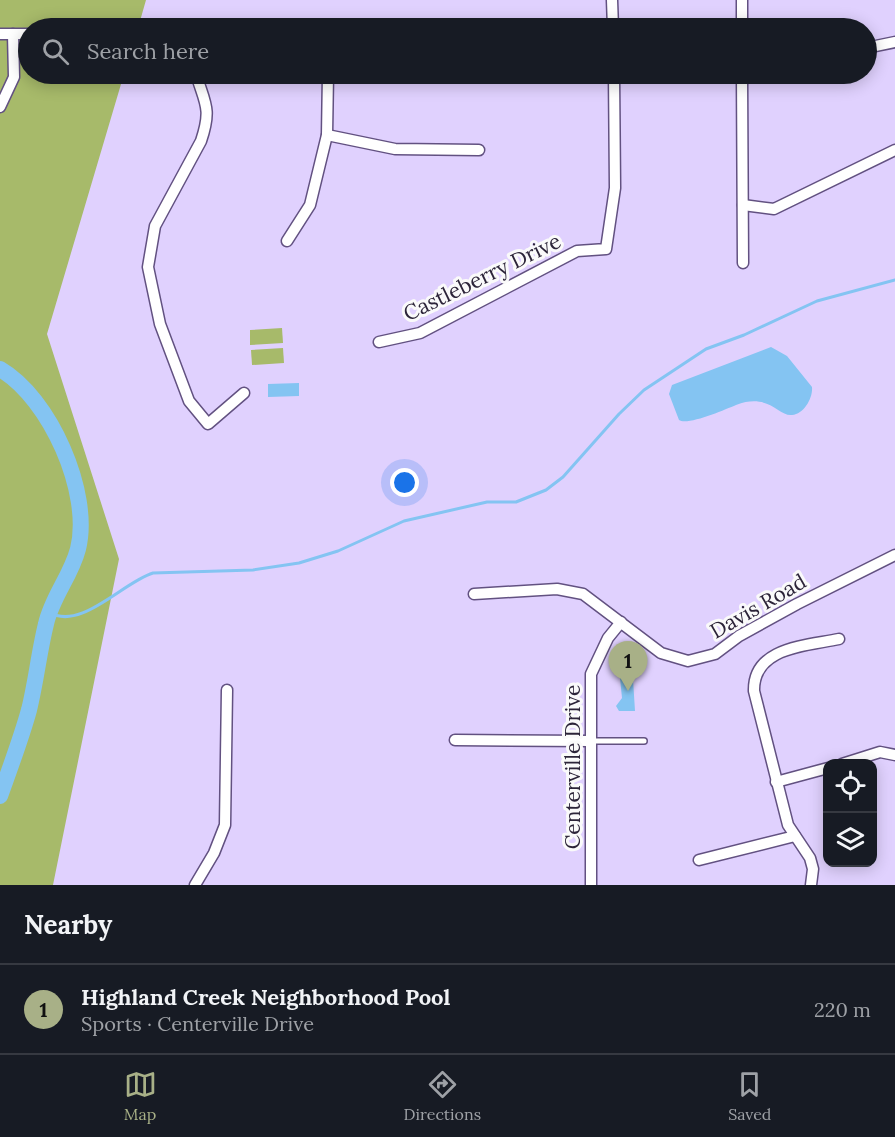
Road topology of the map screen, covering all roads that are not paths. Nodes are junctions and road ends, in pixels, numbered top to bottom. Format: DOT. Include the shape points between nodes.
graph roads {
  1 [pos="612,0"];
  2 [pos="742,0"];
  3 [pos="613,18"];
  4 [pos="742,18"];
  5 [pos="0,34"];
  6 [pos="13,34"];
  7 [pos="18,34"];
  8 [pos="895,42"];
  9 [pos="877,46"];
  10 [pos="200,84"];
  11 [pos="328,84"];
  12 [pos="614,84"];
  13 [pos="742,84"];
  14 [pos="0,107"];
  15 [pos="327,135"];
  16 [pos="479,150"];
  17 [pos="895,150"];
  18 [pos="743,205"];
  19 [pos="287,241"];
  20 [pos="743,263"];
  21 [pos="379,342"];
  22 [pos="244,393"];
  23 [pos="895,555"];
  24 [pos="474,594"];
  25 [pos="621,622"];
  26 [pos="838,639"];
  27 [pos="227,690"];
  28 [pos="455,740"];
  29 [pos="591,741"];
  30 [pos="644,741"];
  31 [pos="895,755"];
  32 [pos="858,759"];
  33 [pos="823,769"];
  34 [pos="776,782"];
  35 [pos="795,836"];
  36 [pos="699,860"];
  37 [pos="195,885"];
  38 [pos="591,885"];
  39 [pos="811,885"];
  1 -- 3 [label="street"];
  2 -- 4 [label="street"];
  5 -- 6 [label="street"];
  6 -- 7 [label="street"];
  6 -- 14 [label="street" via="14,77"];
  8 -- 9 [label="street"];
  10 -- 22 [label="street" via="206,99 206,126 155,226 149,255 150,282 160,324 189,401 208,424"];
  11 -- 15 [label="street"];
  12 -- 21 [label="street, Castleberry Drive" via="615,189 606,249 577,251 420,333"];
  13 -- 18 [label="street"];
  15 -- 16 [label="street" via="395,149"];
  15 -- 19 [label="street" via="310,205"];
  17 -- 18 [label="street" via="774,209"];
  18 -- 20 [label="street"];
  23 -- 25 [label="street, Davis Road" via="797,604 715,654 688,661 662,653"];
  24 -- 25 [label="street, Davis Road" via="556,589 583,594"];
  25 -- 29 [label="street, Centerville Drive" via="597,656 591,674"];
  26 -- 34 [label="street" via="786,650 761,665 754,677"];
  27 -- 37 [label="street" via="225,825"];
  28 -- 29 [label="street"];
  29 -- 30 [label="lane"];
  29 -- 38 [label="street, Centerville Drive"];
  31 -- 32 [label="street" via="880,752"];
  33 -- 34 [label="street"];
  34 -- 35 [label="street"];
  35 -- 36 [label="street"];
  35 -- 39 [label="street" via="810,858"];
}
